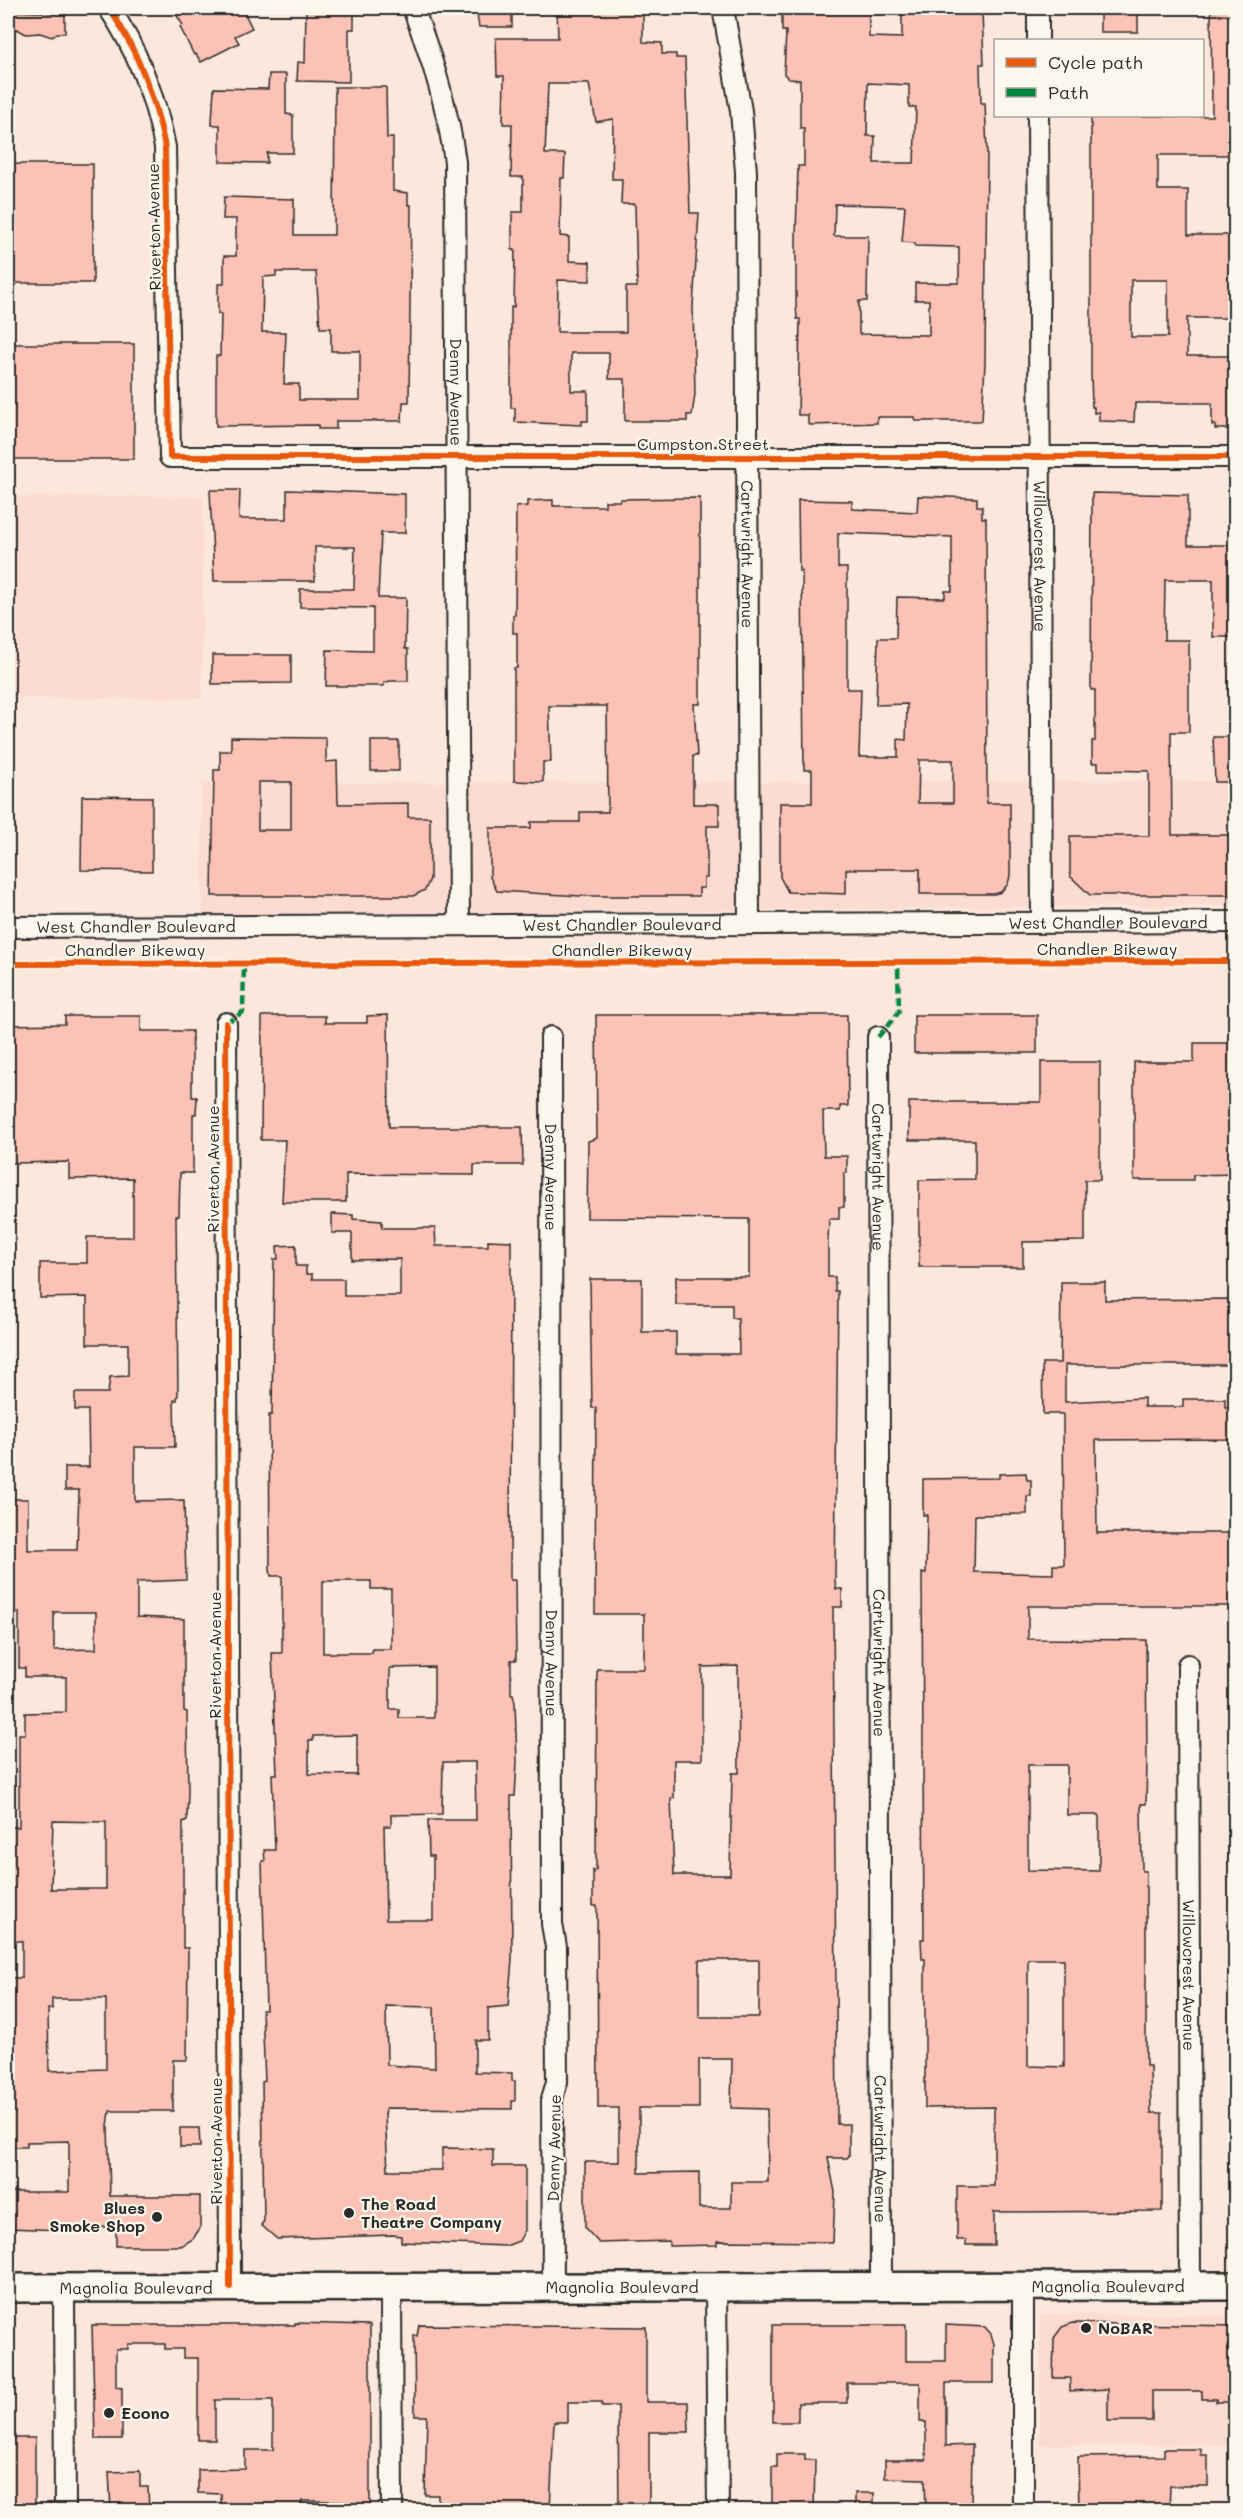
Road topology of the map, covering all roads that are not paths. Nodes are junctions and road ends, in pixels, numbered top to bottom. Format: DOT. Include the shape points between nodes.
graph roads {
  1 [pos="109,8"];
  2 [pos="413,8"];
  3 [pos="723,8"];
  4 [pos="1038,8"];
  5 [pos="1038,39"];
  6 [pos="1038,117"];
  7 [pos="170,457"];
  8 [pos="747,457"];
  9 [pos="1040,457"];
  10 [pos="1236,457"];
  11 [pos="457,458"];
  12 [pos="1042,922"];
  13 [pos="1236,922"];
  14 [pos="749,923"];
  15 [pos="459,925"];
  16 [pos="8,927"];
  17 [pos="226,1023"];
  18 [pos="551,1037"];
  19 [pos="878,1037"];
  20 [pos="1188,1665"];
  21 [pos="1236,2286"];
  22 [pos="230,2287"];
  23 [pos="391,2287"];
  24 [pos="553,2287"];
  25 [pos="881,2287"];
  26 [pos="1023,2287"];
  27 [pos="1190,2287"];
  28 [pos="8,2288"];
  29 [pos="64,2288"];
  30 [pos="716,2288"];
  31 [pos="65,2511"];
  32 [pos="392,2511"];
  33 [pos="718,2511"];
  34 [pos="1023,2511"];
  1 -- 7 [label="street, Riverton Avenue" via="141,62 156,103 165,147"];
  2 -- 11 [label="street, Denny Avenue" via="447,108 455,162"];
  3 -- 8 [label="street, Cartwright Avenue" via="741,111 746,172"];
  4 -- 5 [label="street"];
  6 -- 9 [label="street, Willowcrest Avenue"];
  7 -- 11 [label="street, Cumpston Street"];
  8 -- 9 [label="street, Cumpston Street"];
  8 -- 11 [label="street, Cumpston Street"];
  8 -- 14 [label="street, Cartwright Avenue"];
  9 -- 10 [label="street, Cumpston Street"];
  9 -- 12 [label="street, Willowcrest Avenue"];
  11 -- 15 [label="street, Denny Avenue"];
  12 -- 13 [label="street, West Chandler Boulevard"];
  12 -- 14 [label="street, West Chandler Boulevard"];
  14 -- 15 [label="street, West Chandler Boulevard"];
  15 -- 16 [label="street, West Chandler Boulevard"];
  17 -- 22 [label="street, Riverton Avenue"];
  18 -- 24 [label="street, Denny Avenue" via="552,1924 556,1947 557,2082 552,2099"];
  19 -- 25 [label="street, Cartwright Avenue"];
  20 -- 27 [label="street, Willowcrest Avenue"];
  21 -- 27 [label="main road, Magnolia Boulevard"];
  22 -- 23 [label="main road, Magnolia Boulevard"];
  22 -- 29 [label="main road, Magnolia Boulevard"];
  23 -- 24 [label="main road, Magnolia Boulevard"];
  23 -- 32 [label="street"];
  24 -- 30 [label="main road, Magnolia Boulevard"];
  25 -- 26 [label="main road, Magnolia Boulevard"];
  25 -- 30 [label="main road, Magnolia Boulevard"];
  26 -- 27 [label="main road, Magnolia Boulevard"];
  26 -- 34 [label="street"];
  28 -- 29 [label="main road, Magnolia Boulevard"];
  29 -- 31 [label="street"];
  30 -- 33 [label="street"];
}
